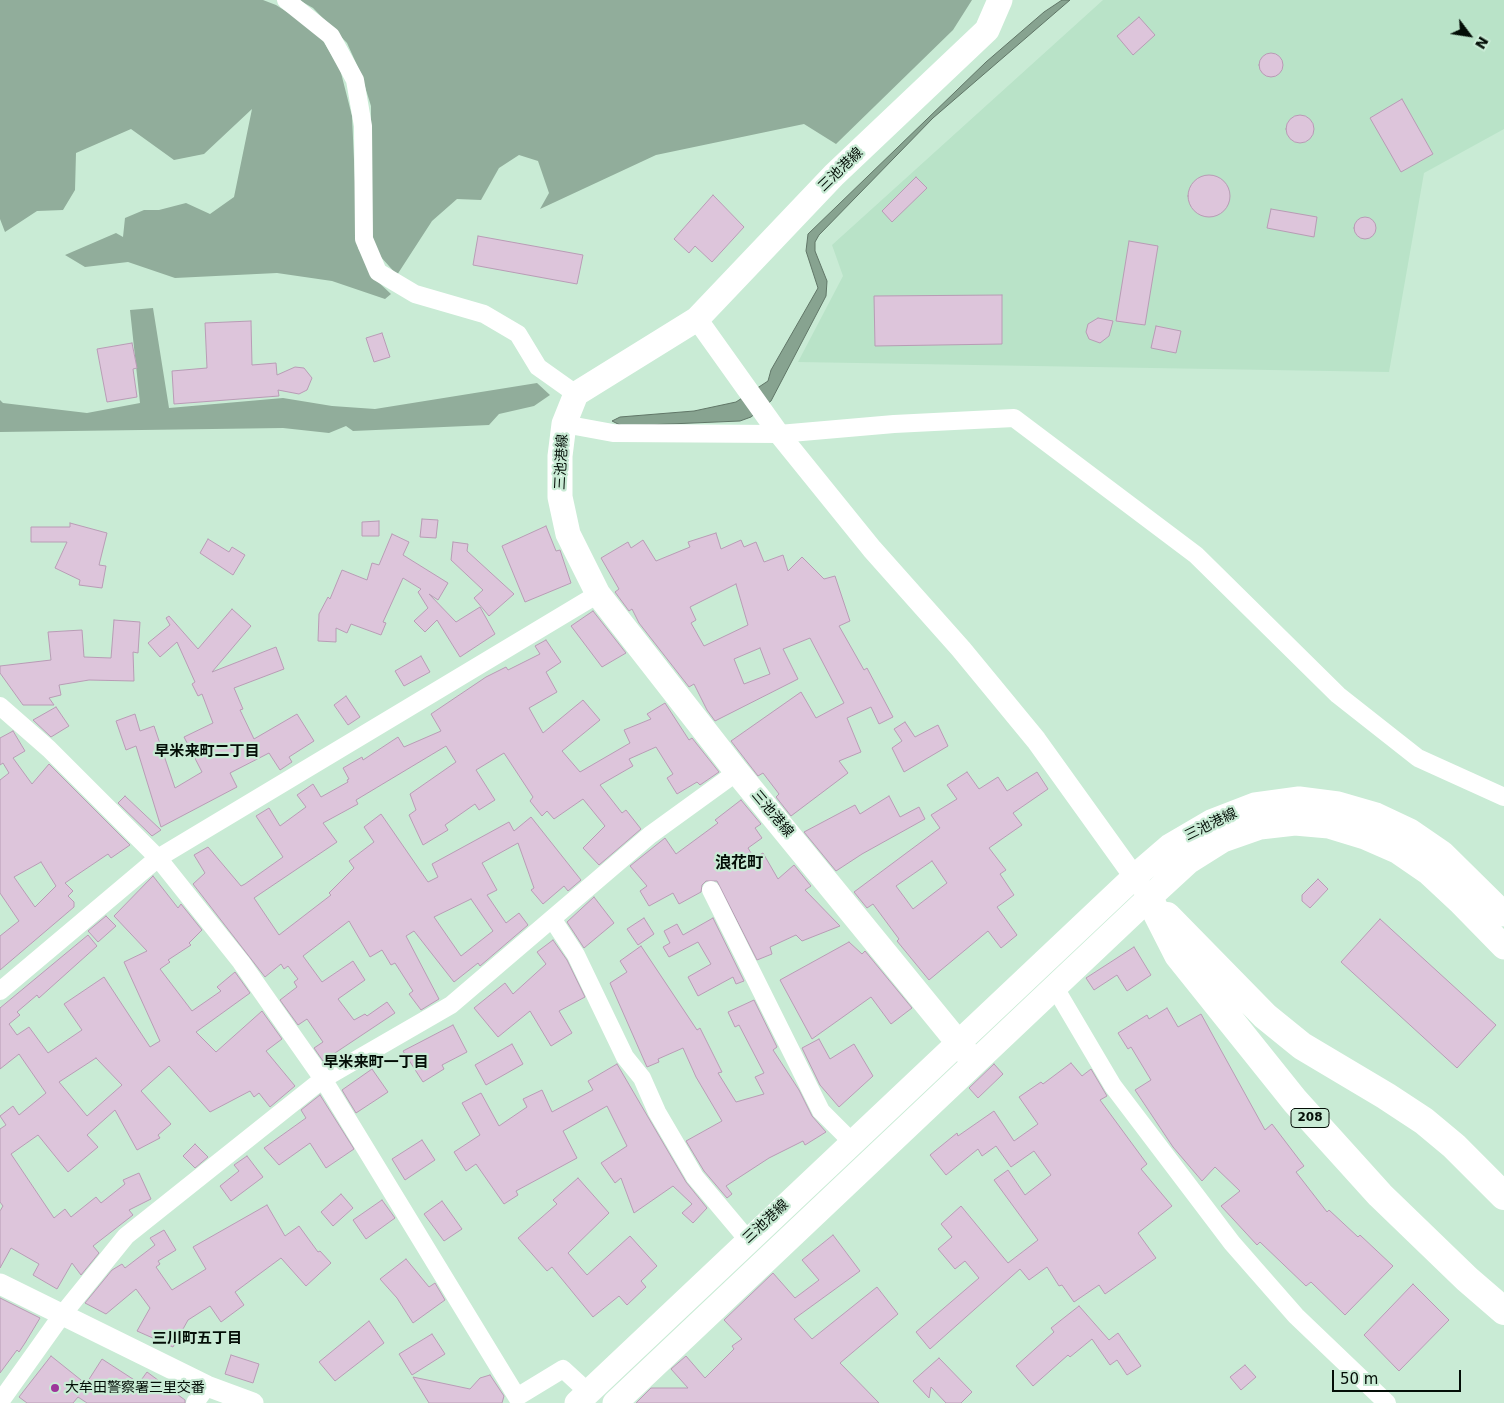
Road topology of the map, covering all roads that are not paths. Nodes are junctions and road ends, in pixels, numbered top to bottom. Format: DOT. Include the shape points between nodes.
graph roads {
  1 [pos="286,0"];
  2 [pos="1000,0"];
  3 [pos="697,319"];
  4 [pos="576,394"];
  5 [pos="564,424"];
  6 [pos="779,434"];
  7 [pos="598,594"];
  8 [pos="0,706"];
  9 [pos="737,772"];
  10 [pos="1504,797"];
  11 [pos="158,858"];
  12 [pos="1141,887"];
  13 [pos="711,890"];
  14 [pos="1504,914"];
  15 [pos="553,920"];
  16 [pos="1504,947"];
  17 [pos="1054,986"];
  18 [pos="0,991"];
  19 [pos="958,1043"];
  20 [pos="974,1062"];
  21 [pos="323,1078"];
  22 [pos="852,1142"];
  23 [pos="1504,1196"];
  24 [pos="748,1240"];
  25 [pos="0,1284"];
  26 [pos="1504,1311"];
  27 [pos="62,1315"];
  28 [pos="201,1395"];
  29 [pos="582,1398"];
  30 [pos="0,1402"];
  31 [pos="253,1403"];
  32 [pos="615,1403"];
  33 [pos="1387,1403"];
  1 -- 4 [label="street" via="331,36 355,80 363,126 364,239 378,272 415,294 484,314 518,334 538,367"];
  2 -- 3 [label="main road, 三池港線" via="987,30 834,175"];
  3 -- 4 [label="main road, 三池港線"];
  3 -- 6 [label="street"];
  4 -- 5 [label="main road, 三池港線"];
  5 -- 6 [label="street" via="613,433"];
  5 -- 7 [label="main road, 三池港線" via="560,497 568,534"];
  6 -- 10 [label="street" via="1014,418 1196,555 1338,696 1418,758"];
  6 -- 12 [label="street" via="872,549 1036,740"];
  7 -- 9 [label="main road, 三池港線"];
  7 -- 11 [label="street"];
  8 -- 11 [label="street" via="49,749"];
  9 -- 15 [label="street" via="650,835"];
  9 -- 19 [label="main road, 三池港線"];
  11 -- 18 [label="street"];
  11 -- 21 [label="street" via="241,962"];
  12 -- 14 [label="main road, 三池港線" via="1170,846 1211,822 1255,805 1299,799 1338,804 1376,815 1410,831 1442,853"];
  12 -- 16 [label="main road, 三池港線" via="1223,840 1260,827 1295,823 1329,826 1381,844 1429,873"];
  12 -- 17 [label="main road, 三池港線"];
  12 -- 19 [label="main road, 三池港線"];
  12 -- 23 [label="highway" via="1265,1016 1302,1046 1424,1121"];
  12 -- 26 [label="highway, 208" via="1178,955 1295,1101 1380,1194"];
  13 -- 22 [label="street" via="821,1111"];
  15 -- 21 [label="street" via="450,1005"];
  15 -- 24 [label="street" via="576,955 625,1057 642,1078 657,1112 695,1177"];
  17 -- 20 [label="main road, 三池港線"];
  17 -- 33 [label="street" via="1113,1086 1226,1235 1296,1316"];
  19 -- 20 [label="main road, 三池港線"];
  19 -- 22 [label="main road, 三池港線"];
  20 -- 32 [label="main road, 三池港線"];
  21 -- 27 [label="street" via="126,1236"];
  21 -- 29 [label="street" via="517,1397 563,1369"];
  22 -- 24 [label="main road, 三池港線"];
  24 -- 29 [label="main road, 三池港線"];
  25 -- 27 [label="street"];
  27 -- 28 [label="street"];
  27 -- 30 [label="street"];
  28 -- 31 [label="street"];
}
